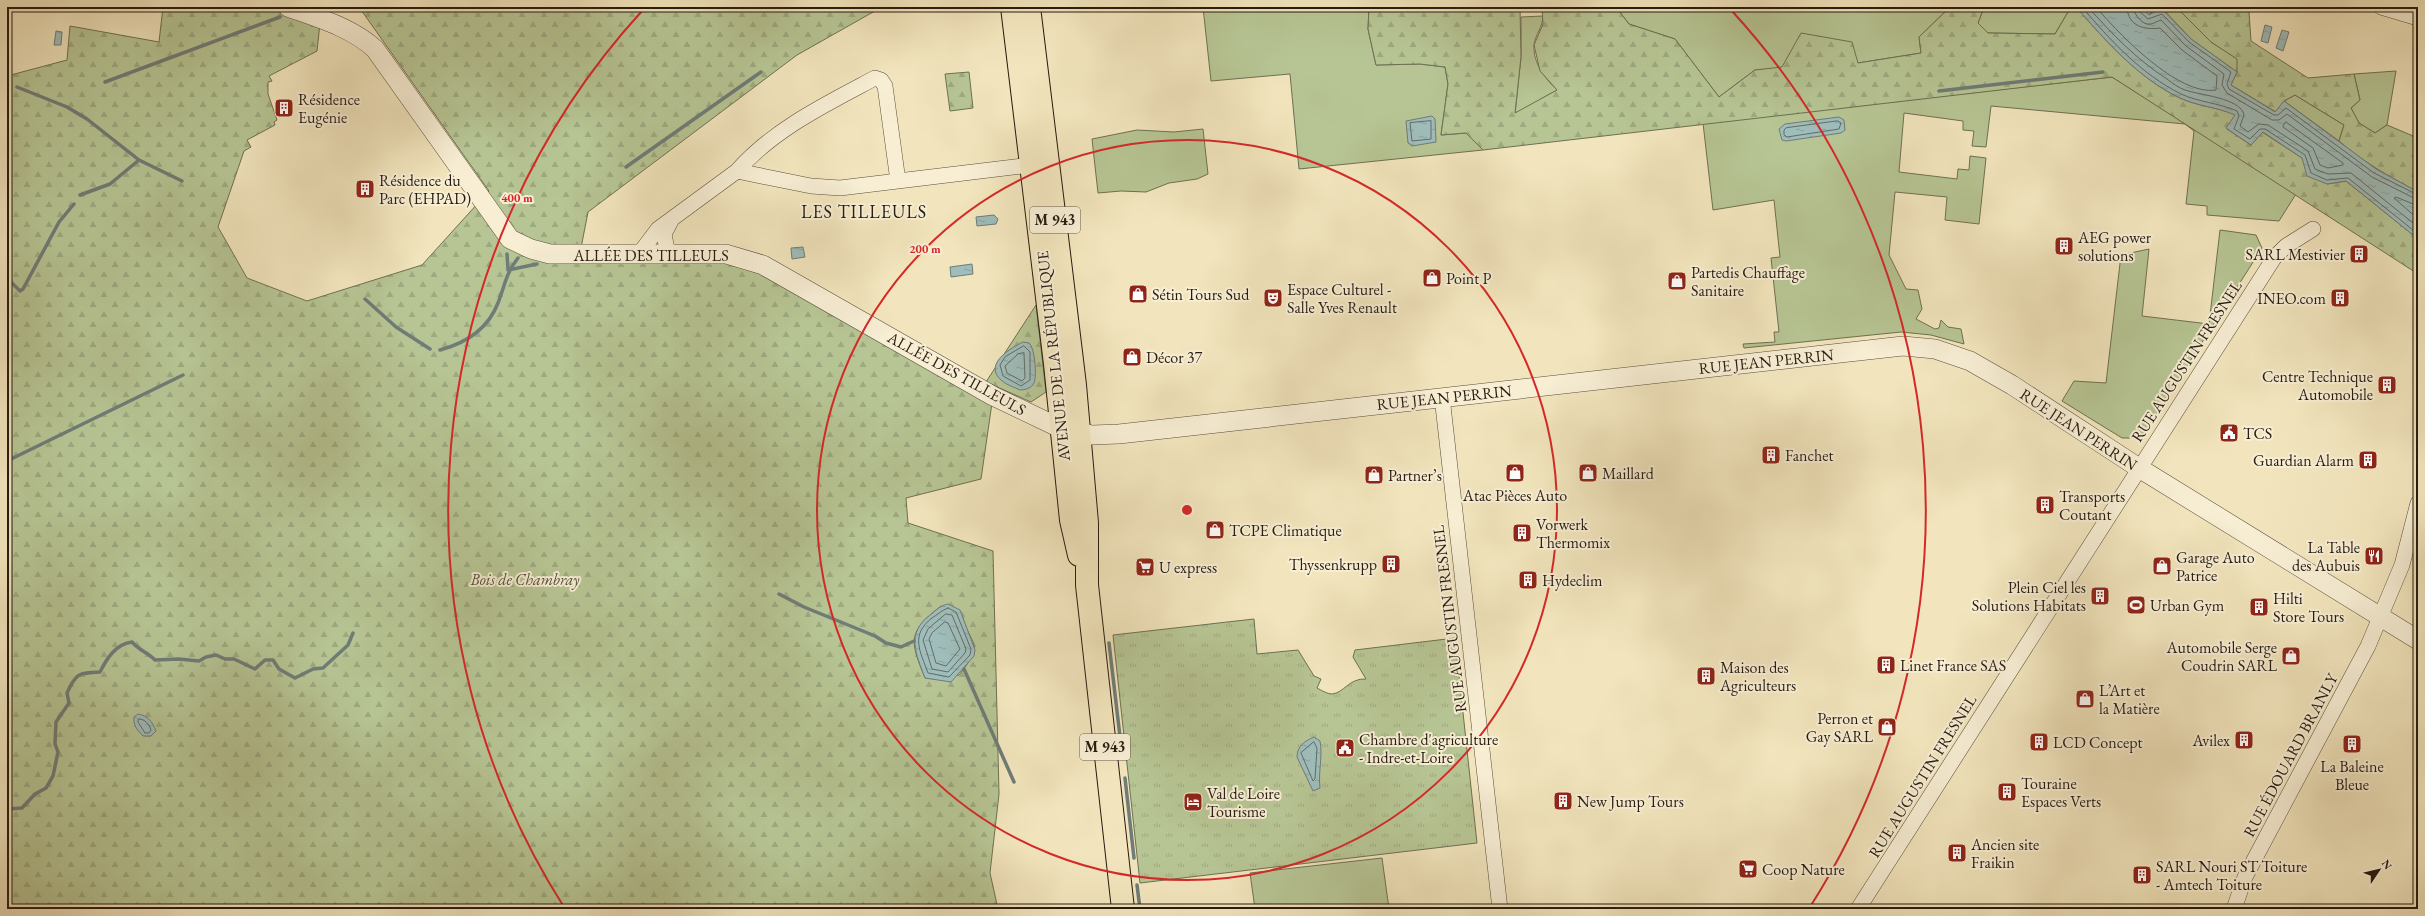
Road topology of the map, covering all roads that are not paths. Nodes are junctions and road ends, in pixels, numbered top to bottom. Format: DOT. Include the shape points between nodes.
graph roads {
  1 [pos="288,7"];
  2 [pos="1012,7"];
  3 [pos="1029,7"];
  4 [pos="2381,7"];
  5 [pos="2418,18"];
  6 [pos="1032,165"];
  7 [pos="737,171"];
  8 [pos="898,181"];
  9 [pos="673,217"];
  10 [pos="2313,229"];
  11 [pos="639,254"];
  12 [pos="668,255"];
  13 [pos="1442,397"];
  14 [pos="1071,432"];
  15 [pos="2139,468"];
  16 [pos="2418,504"];
  17 [pos="2379,618"];
  18 [pos="2418,640"];
  19 [pos="1123,909"];
  20 [pos="1500,909"];
  21 [pos="1858,909"];
  22 [pos="2234,909"];
  1 -- 11 [label="street, ALLÉE DES TILLEULS" via="350,32 364,39 374,49 510,239 550,254"];
  2 -- 6 [label="main road, AVENUE DE LA RÉPUBLIQUE / M 943"];
  3 -- 14 [label="main road, AVENUE DE LA RÉPUBLIQUE / M 943"];
  4 -- 5 [label="street"];
  6 -- 8 [label="street"];
  6 -- 14 [label="main road, AVENUE DE LA RÉPUBLIQUE / M 943"];
  7 -- 8 [label="street" via="828,188"];
  7 -- 8 [label="street" via="768,141 814,111 875,78 881,80 885,86"];
  7 -- 9 [label="street"];
  9 -- 11 [label="street" via="658,229"];
  9 -- 12 [label="street" via="664,234"];
  10 -- 15 [label="street, RUE AUGUSTIN FRESNEL" via="2286,246 2274,258"];
  11 -- 12 [label="street, ALLÉE DES TILLEULS"];
  12 -- 14 [label="street, ALLÉE DES TILLEULS" via="726,254 763,265 993,396"];
  13 -- 14 [label="street, RUE JEAN PERRIN" via="1105,435"];
  13 -- 15 [label="street, RUE JEAN PERRIN" via="1903,346 1935,349 1970,361 2012,385"];
  13 -- 20 [label="street, RUE AUGUSTIN FRESNEL"];
  14 -- 19 [label="main road, AVENUE DE LA RÉPUBLIQUE / M 943" via="1072,530 1087,585"];
  15 -- 17 [label="street, RUE JEAN PERRIN"];
  15 -- 21 [label="street, RUE AUGUSTIN FRESNEL"];
  16 -- 17 [label="street, RUE ÉDOUARD BRANLY" via="2402,565"];
  17 -- 18 [label="street, RUE JEAN PERRIN"];
  17 -- 22 [label="street, RUE ÉDOUARD BRANLY" via="2361,659 2245,877"];
}
